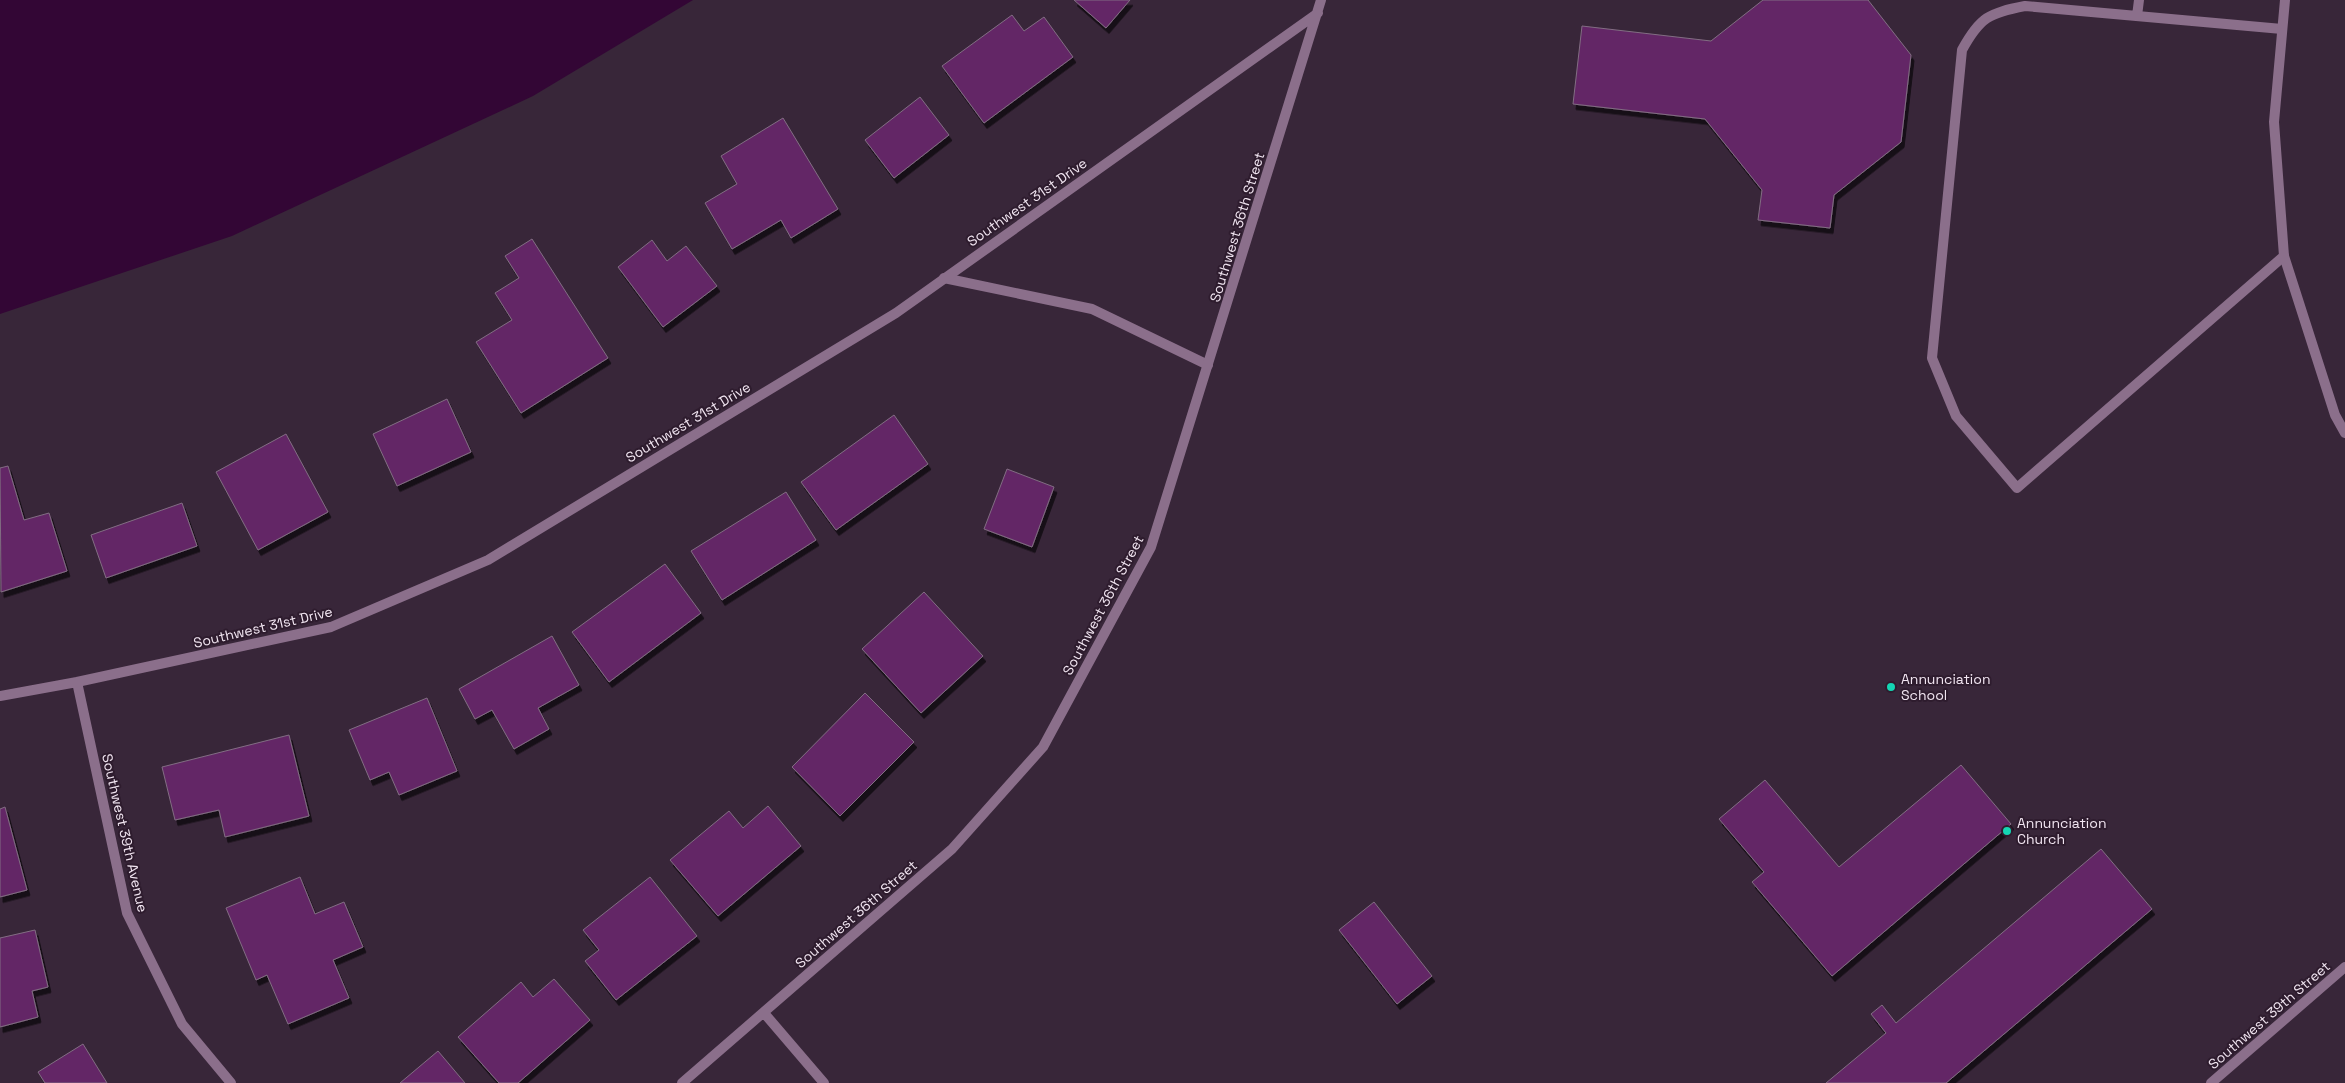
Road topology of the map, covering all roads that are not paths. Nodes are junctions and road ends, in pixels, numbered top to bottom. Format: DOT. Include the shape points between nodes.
graph roads {
  1 [pos="1322,0"];
  2 [pos="2139,0"];
  3 [pos="2285,0"];
  4 [pos="1318,14"];
  5 [pos="2138,16"];
  6 [pos="2282,29"];
  7 [pos="2284,256"];
  8 [pos="944,278"];
  9 [pos="1208,366"];
  10 [pos="2345,434"];
  11 [pos="78,682"];
  12 [pos="0,696"];
  13 [pos="2345,967"];
  14 [pos="764,1013"];
  15 [pos="231,1083"];
  16 [pos="682,1083"];
  17 [pos="824,1083"];
  18 [pos="2211,1083"];
  1 -- 4 [label="street, Southwest 36th Street"];
  2 -- 5 [label="street"];
  3 -- 6 [label="street"];
  4 -- 8 [label="street, Southwest 31st Drive"];
  4 -- 9 [label="street, Southwest 36th Street"];
  5 -- 6 [label="street"];
  5 -- 7 [label="street" via="2025,6 2003,10 1995,12 1972,30 1962,50 1932,358 1956,416 2017,488"];
  6 -- 7 [label="street" via="2274,122"];
  7 -- 10 [label="street" via="2335,414"];
  8 -- 9 [label="street" via="1092,309"];
  8 -- 11 [label="street, Southwest 31st Drive" via="888,318 488,560 331,627"];
  9 -- 14 [label="street, Southwest 36th Street" via="1151,547 1043,747 952,849"];
  11 -- 12 [label="street, Southwest 31st Drive"];
  11 -- 15 [label="street, Southwest 39th Avenue" via="127,913 182,1024"];
  13 -- 18 [label="street, Southwest 39th Street"];
  14 -- 16 [label="street, Southwest 36th Street"];
  14 -- 17 [label="street"];
}
